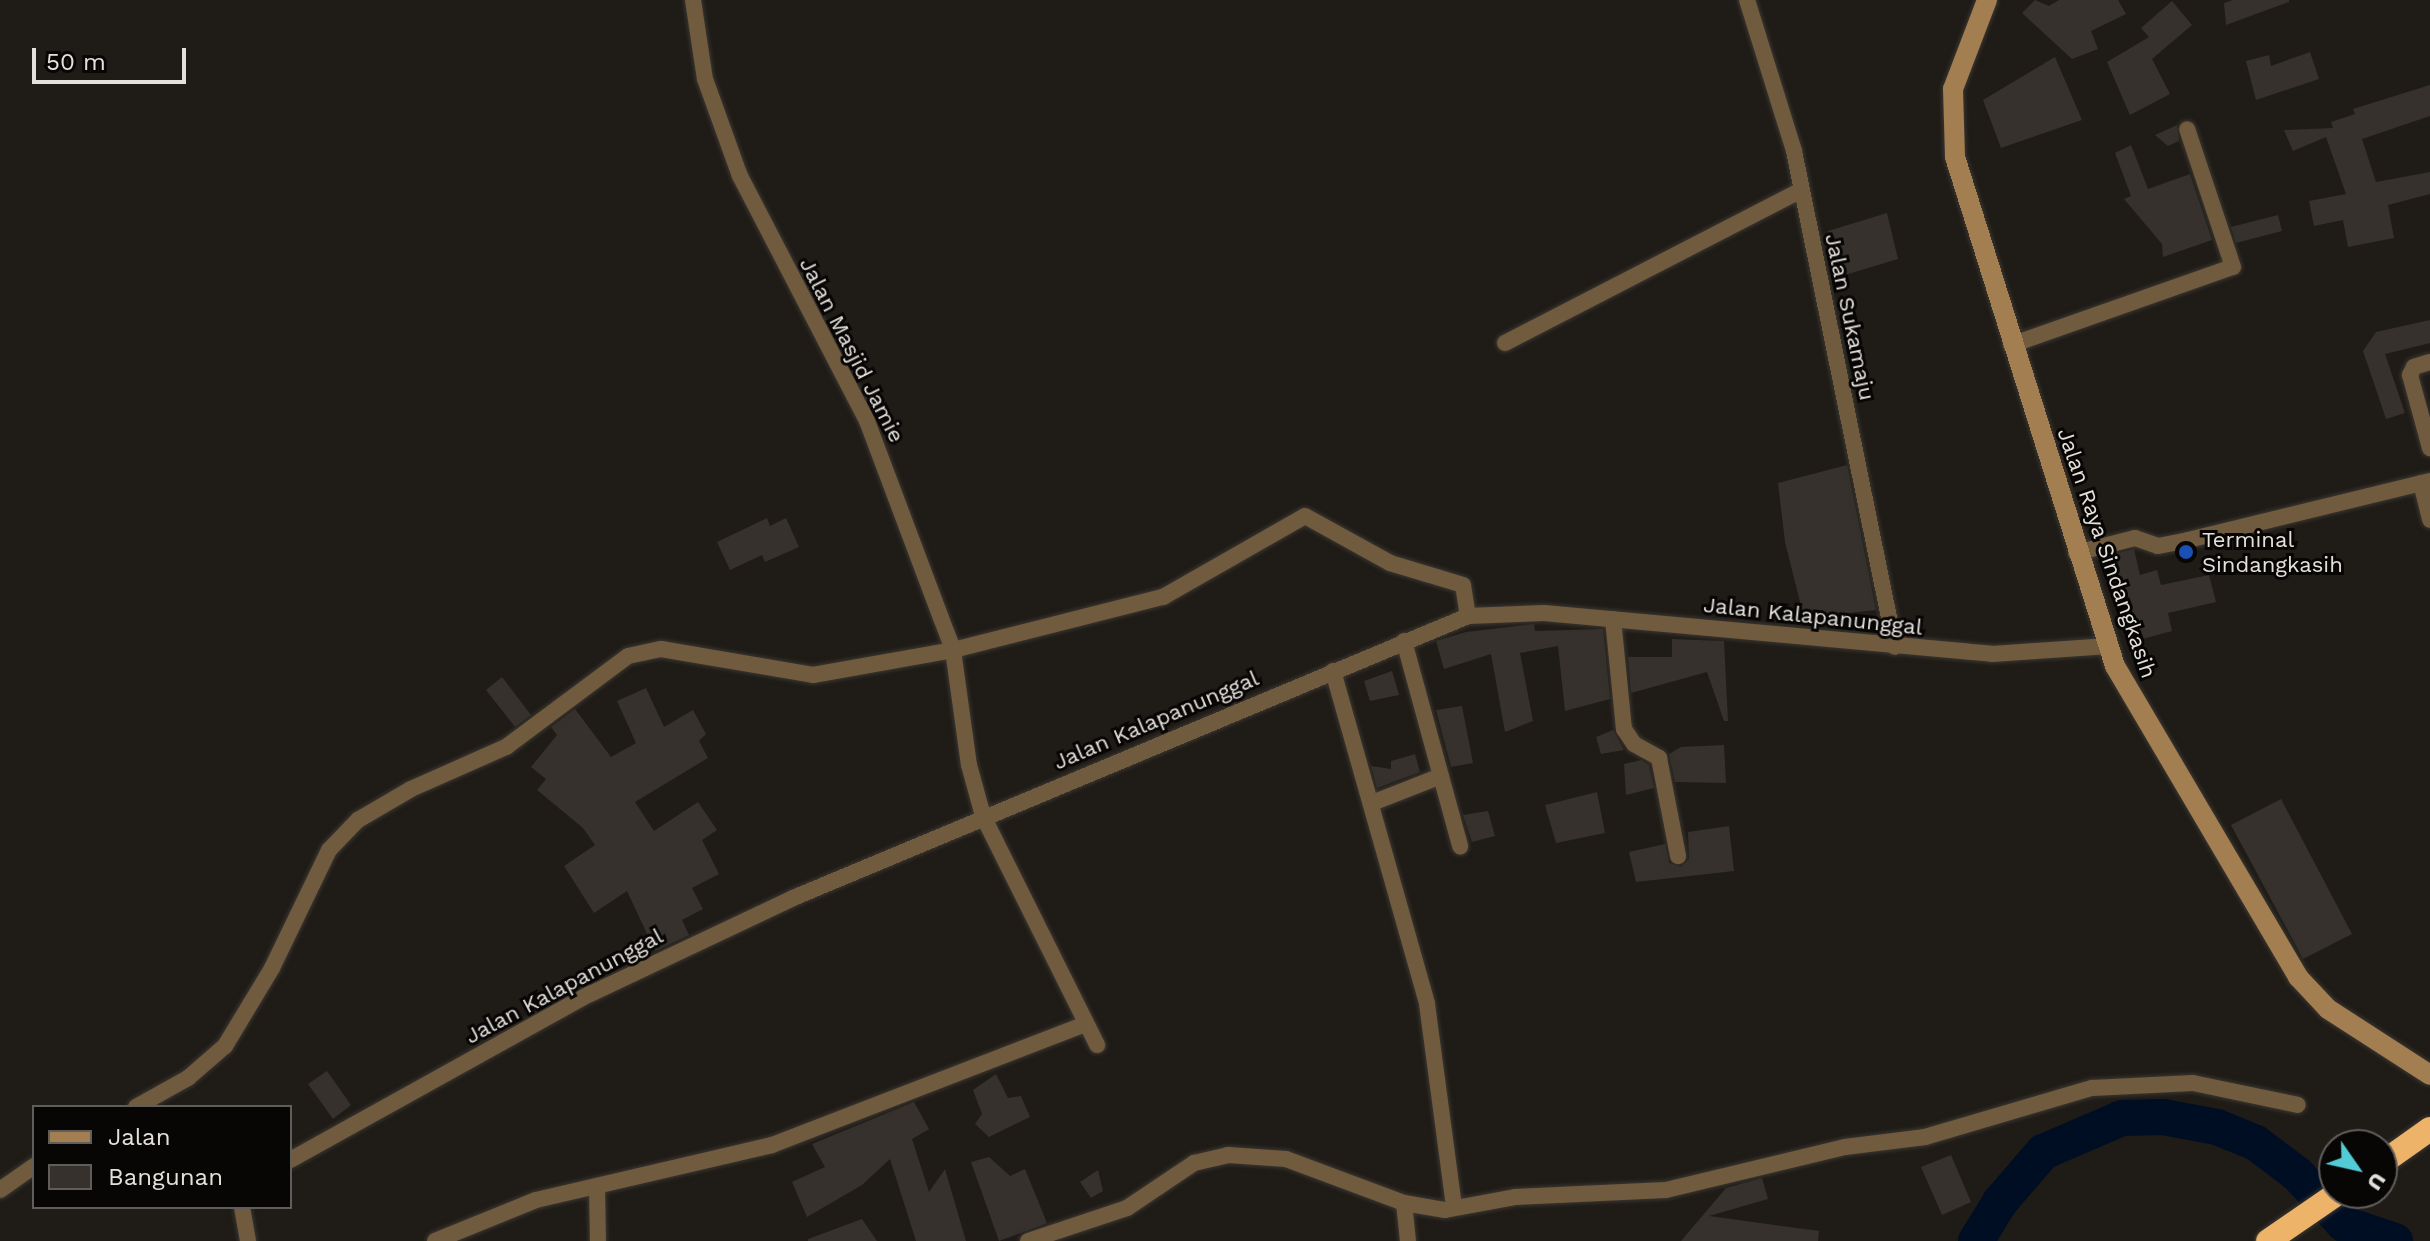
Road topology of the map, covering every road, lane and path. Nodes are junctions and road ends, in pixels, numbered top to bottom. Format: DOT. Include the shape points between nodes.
graph roads {
  1 [pos="693,0"];
  2 [pos="1747,0"];
  3 [pos="1987,0"];
  4 [pos="2187,129"];
  5 [pos="1801,190"];
  6 [pos="1505,343"];
  7 [pos="2011,345"];
  8 [pos="2430,362"];
  9 [pos="2430,448"];
  10 [pos="2425,482"];
  11 [pos="2430,520"];
  12 [pos="2076,553"];
  13 [pos="1468,616"];
  14 [pos="1613,619"];
  15 [pos="1404,641"];
  16 [pos="2109,646"];
  17 [pos="1895,647"];
  18 [pos="953,650"];
  19 [pos="1333,671"];
  20 [pos="1441,776"];
  21 [pos="1372,803"];
  22 [pos="983,816"];
  23 [pos="1460,846"];
  24 [pos="1678,856"];
  25 [pos="1085,1024"];
  26 [pos="1097,1045"];
  27 [pos="2430,1075"];
  28 [pos="140,1105"];
  29 [pos="2298,1105"];
  30 [pos="2430,1129"];
  31 [pos="2398,1152"];
  32 [pos="292,1159"];
  33 [pos="32,1167"];
  34 [pos="597,1186"];
  35 [pos="0,1190"];
  36 [pos="1404,1203"];
  37 [pos="1454,1207"];
  38 [pos="2318,1207"];
  39 [pos="242,1209"];
  40 [pos="598,1240"];
  41 [pos="248,1241"];
  42 [pos="435,1241"];
  43 [pos="1028,1241"];
  44 [pos="1408,1241"];
  45 [pos="2268,1241"];
  1 -- 18 [label="street, Jalan Masjid Jamie" via="705,79 740,176 867,421"];
  2 -- 5 [label="street, Jalan Sukamaju" via="1780,100"];
  3 -- 7 [label="main road, Jalan Raya Sindangkasih" via="1953,89 1952,134"];
  4 -- 7 [label="street" via="2233,267"];
  5 -- 6 [label="street"];
  5 -- 17 [label="street, Jalan Sukamaju"];
  7 -- 12 [label="main road, Jalan Raya Sindangkasih"];
  8 -- 9 [label="street" via="2414,367 2410,375"];
  10 -- 11 [label="street"];
  10 -- 12 [label="street" via="2188,540 2158,546 2135,538"];
  12 -- 16 [label="main road, Jalan Raya Sindangkasih"];
  13 -- 14 [label="street, Jalan Kalapanunggal" via="1544,613"];
  13 -- 15 [label="street, Jalan Kalapanunggal"];
  13 -- 18 [label="street" via="1466,590 1390,563 1299,516 1163,597"];
  14 -- 17 [label="street, Jalan Kalapanunggal"];
  14 -- 24 [label="street" via="1624,729 1634,744 1659,758"];
  15 -- 19 [label="street, Jalan Kalapanunggal"];
  15 -- 20 [label="street"];
  16 -- 17 [label="street, Jalan Kalapanunggal" via="1992,654"];
  16 -- 27 [label="main road, Jalan Raya Sindangkasih" via="2133,704 2298,977 2328,1009"];
  18 -- 22 [label="street, Jalan Masjid Jamie" via="969,765"];
  18 -- 28 [label="street" via="813,675 661,649 628,656 506,747 411,789 358,820 329,850 272,968 225,1046 188,1078"];
  19 -- 21 [label="street"];
  19 -- 22 [label="street, Jalan Kalapanunggal"];
  20 -- 21 [label="street"];
  20 -- 23 [label="street"];
  21 -- 37 [label="street" via="1427,1004"];
  22 -- 25 [label="street, Jalan Masjid Jamie"];
  22 -- 32 [label="street, Jalan Kalapanunggal" via="590,994"];
  25 -- 26 [label="street, Jalan Masjid Jamie"];
  25 -- 34 [label="street" via="772,1145"];
  29 -- 37 [label="street" via="2193,1083 2128,1083 2092,1088 1925,1137 1845,1147 1666,1190 1515,1197"];
  30 -- 31 [label="highway"];
  33 -- 35 [label="street"];
  34 -- 40 [label="street"];
  34 -- 42 [label="street" via="536,1200"];
  36 -- 37 [label="street"];
  36 -- 43 [label="street" via="1286,1159 1228,1155 1194,1163 1127,1208"];
  36 -- 44 [label="street"];
  38 -- 45 [label="highway"];
  39 -- 41 [label="street"];
}
